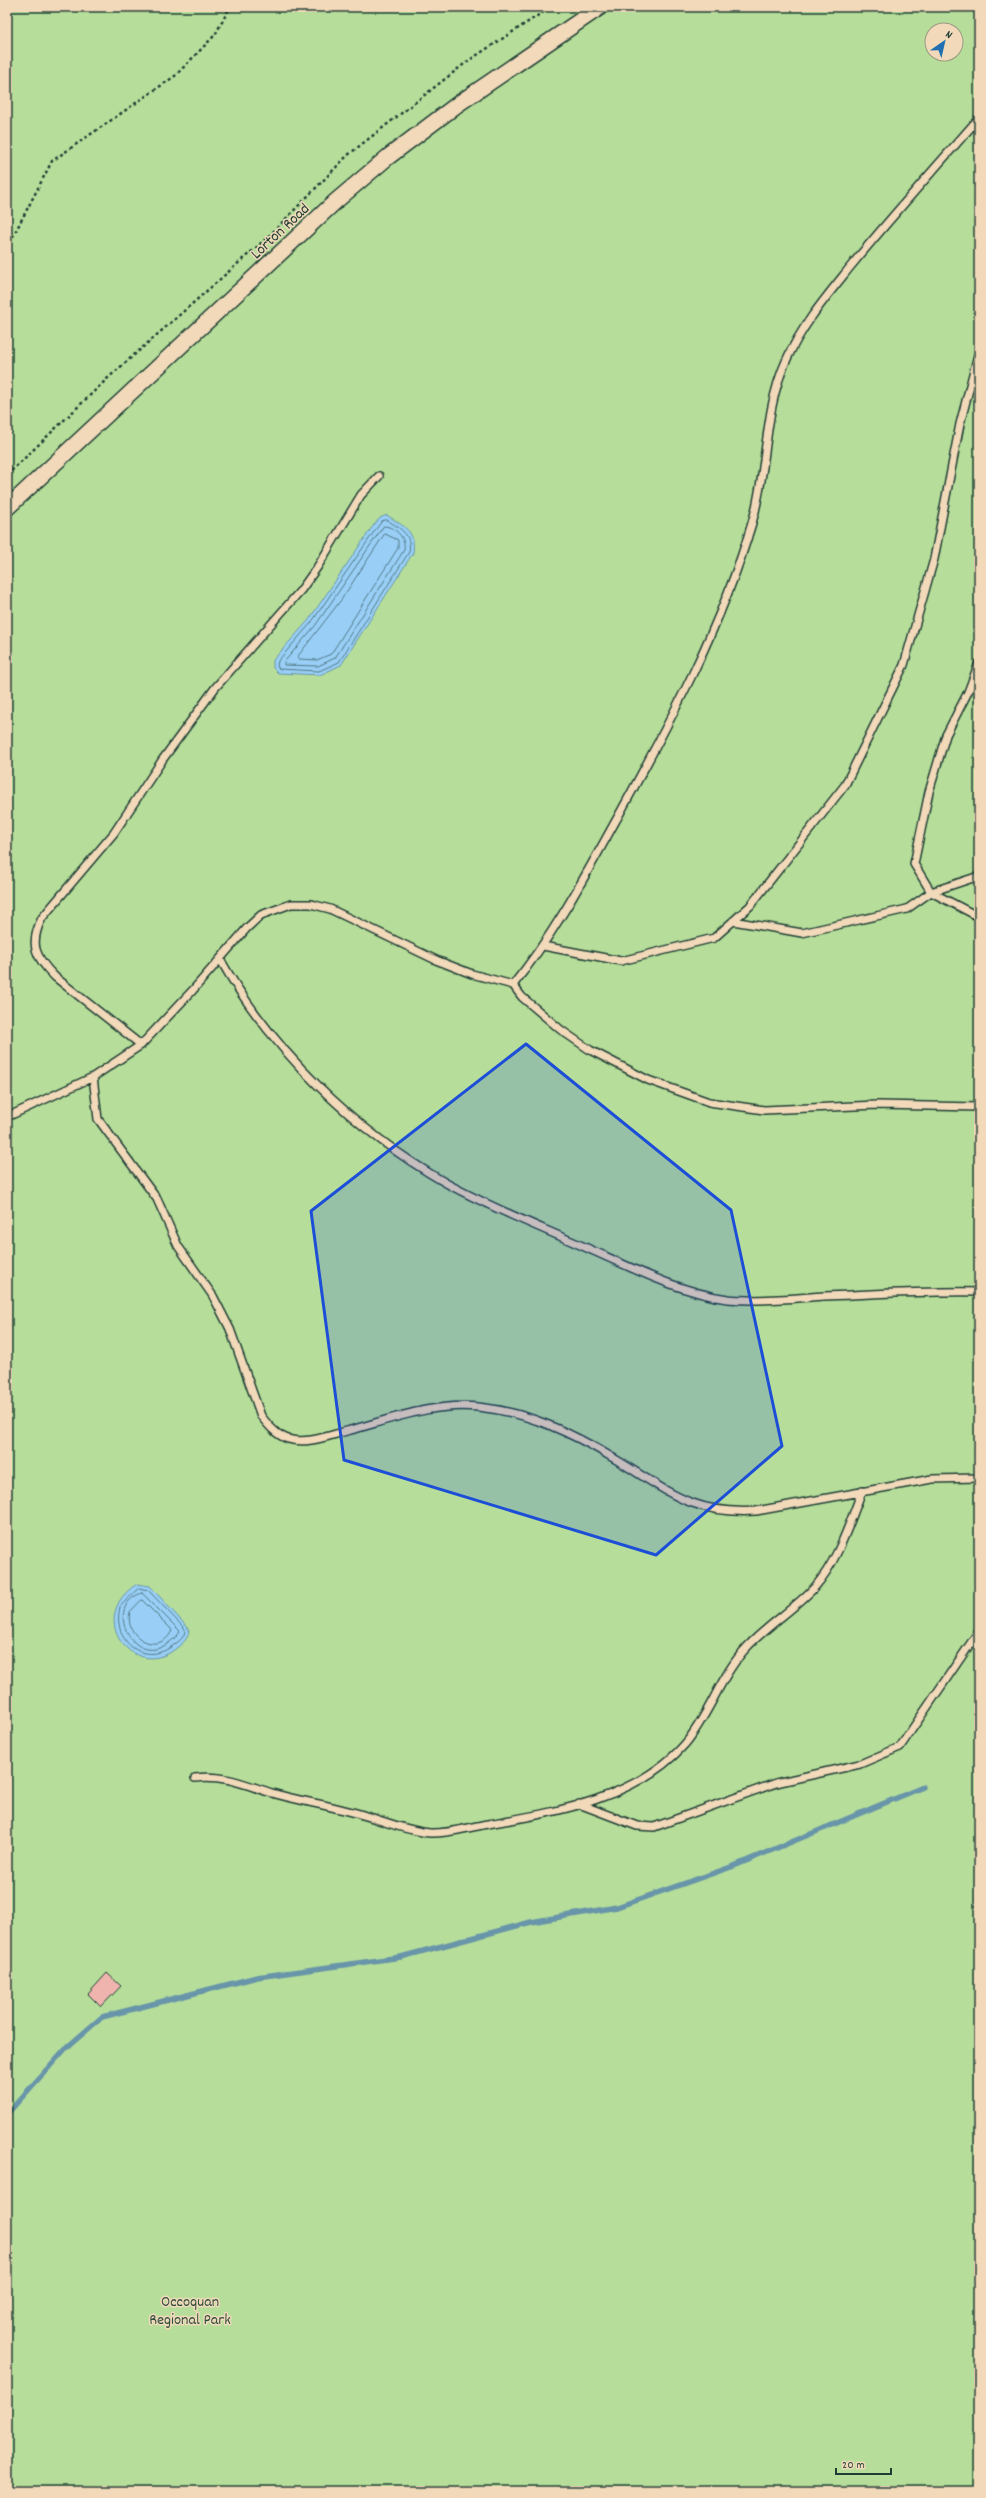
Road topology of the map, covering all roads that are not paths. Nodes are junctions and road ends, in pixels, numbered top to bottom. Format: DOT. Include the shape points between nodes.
graph roads {
  1 [pos="600,7"];
  2 [pos="979,118"];
  3 [pos="979,351"];
  4 [pos="379,476"];
  5 [pos="7,508"];
  6 [pos="979,663"];
  7 [pos="979,876"];
  8 [pos="931,892"];
  9 [pos="979,917"];
  10 [pos="734,921"];
  11 [pos="543,946"];
  12 [pos="220,958"];
  13 [pos="513,985"];
  14 [pos="141,1045"];
  15 [pos="93,1077"];
  16 [pos="979,1107"];
  17 [pos="7,1117"];
  18 [pos="979,1292"];
  19 [pos="979,1478"];
  20 [pos="862,1491"];
  21 [pos="979,1632"];
  22 [pos="196,1778"];
  23 [pos="580,1804"];
  1 -- 5 [label="street, Lorton Road" via="458,104 388,157 336,202"];
  2 -- 11 [label="lane" via="870,243 799,334 785,362 775,393 753,521 710,635 635,786 563,916"];
  3 -- 10 [label="lane" via="960,424 934,559 904,665 845,785 750,906"];
  4 -- 14 [label="lane" via="361,495 301,590 215,688 163,759 114,833 42,918 36,931 35,943 42,964"];
  6 -- 8 [label="lane" via="968,692 946,735 929,792 914,864"];
  7 -- 8 [label="lane"];
  8 -- 9 [label="lane"];
  8 -- 10 [label="lane" via="907,909 802,933"];
  10 -- 11 [label="lane" via="714,938 621,961"];
  11 -- 13 [label="lane"];
  12 -- 13 [label="lane" via="261,915 279,907 311,904 341,914 443,963"];
  12 -- 14 [label="lane"];
  12 -- 18 [label="lane" via="254,1011 287,1051 330,1097 375,1135 412,1163 448,1184 589,1249 687,1289 728,1299 759,1300 923,1291"];
  13 -- 16 [label="lane" via="533,1007 590,1050 648,1080 709,1102 764,1110 877,1105"];
  14 -- 15 [label="lane"];
  15 -- 17 [label="lane"];
  15 -- 20 [label="lane" via="98,1119 157,1199 178,1246 213,1296 230,1329 261,1416 277,1433 298,1440 317,1439 440,1408 469,1406 501,1409 554,1426 615,1459 677,1498 714,1510 756,1511"];
  19 -- 20 [label="lane" via="932,1479"];
  20 -- 23 [label="lane" via="840,1546 821,1579 748,1645 730,1668 704,1716 686,1742 667,1763 641,1779"];
  21 -- 23 [label="lane" via="900,1747 860,1764 776,1783 654,1827 637,1826"];
  22 -- 23 [label="lane" via="212,1776 229,1779 274,1794 365,1815 404,1829 431,1833 535,1816"];
}
